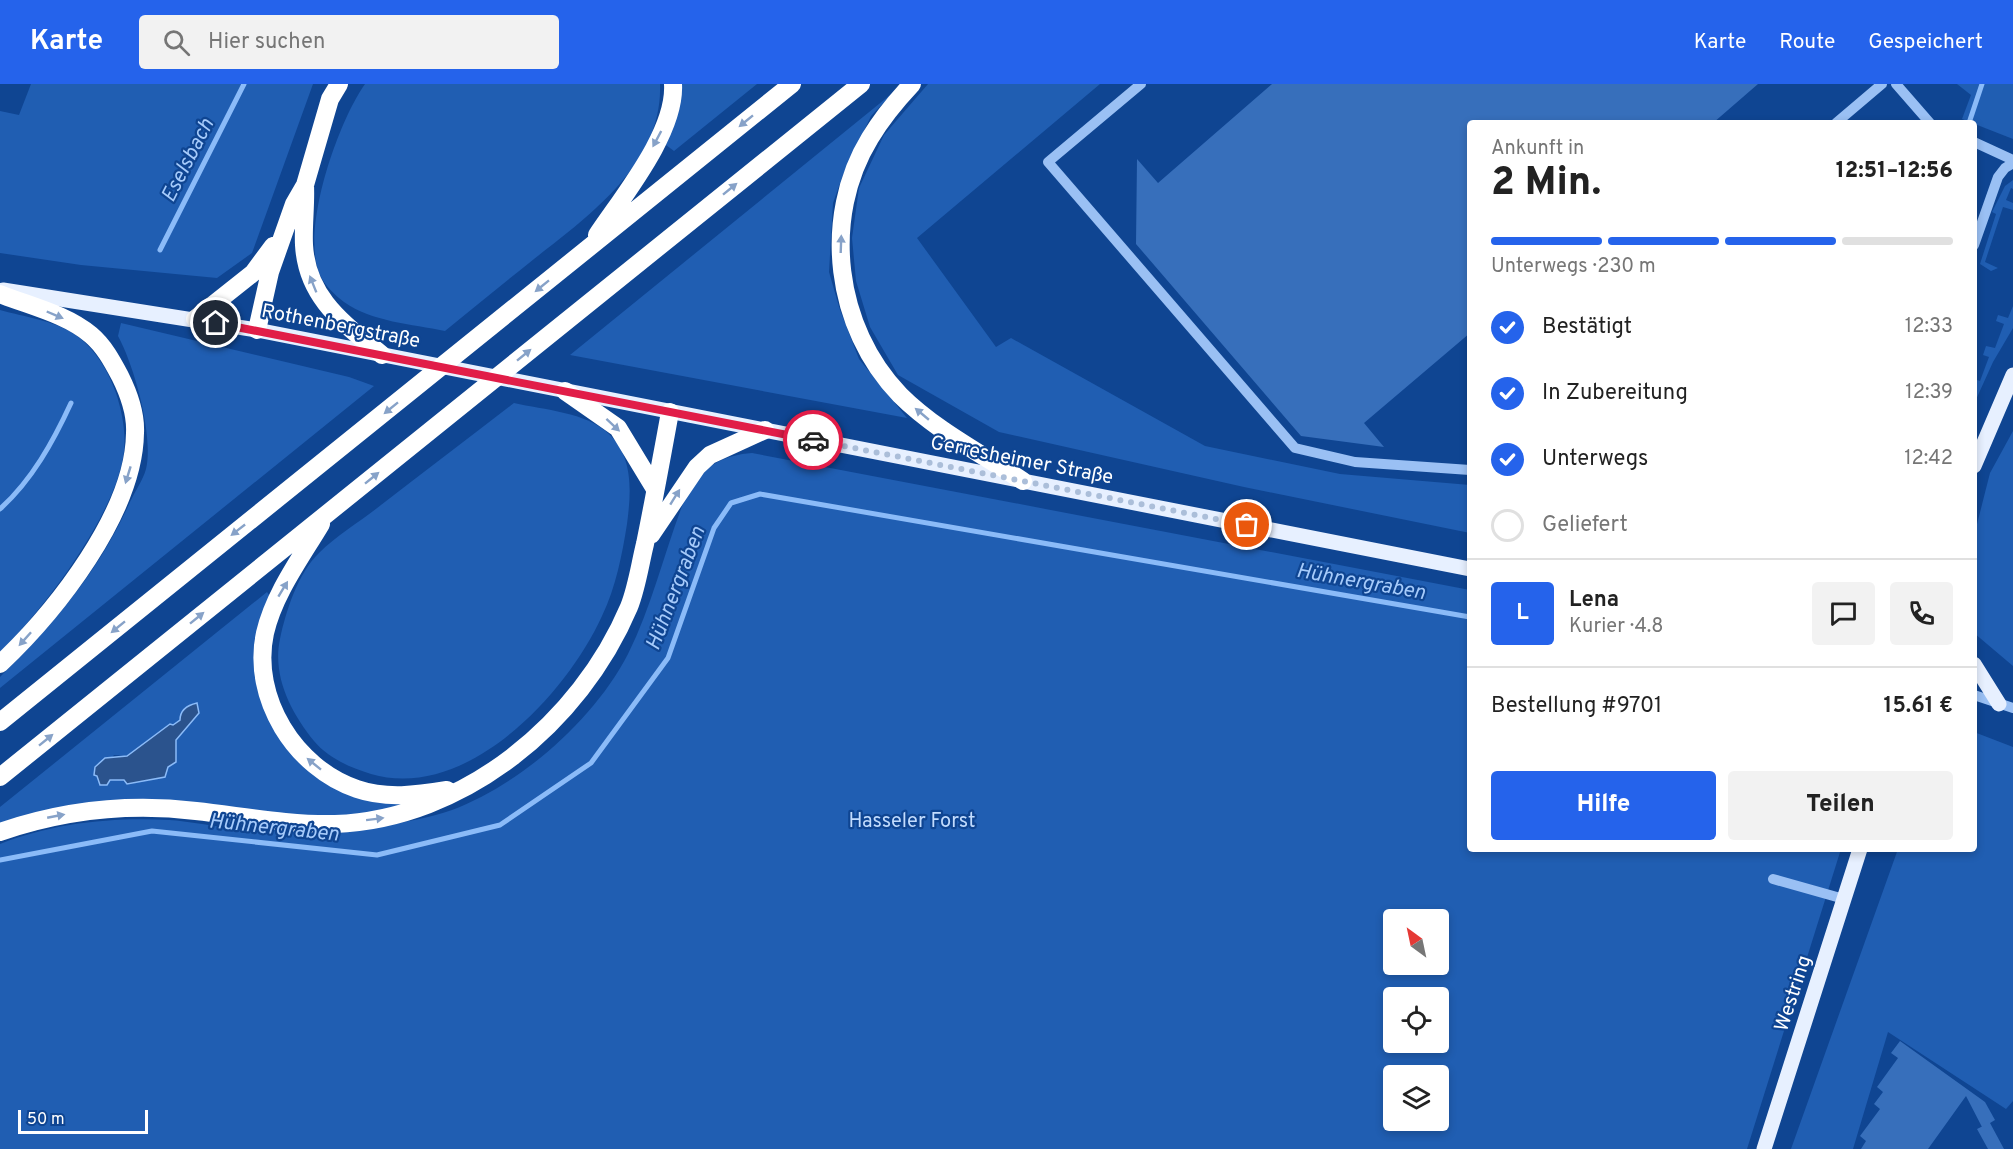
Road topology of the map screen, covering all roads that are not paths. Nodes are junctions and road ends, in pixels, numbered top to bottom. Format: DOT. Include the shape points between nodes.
graph roads {
  1 [pos="339,84"];
  2 [pos="673,84"];
  3 [pos="792,84"];
  4 [pos="861,84"];
  5 [pos="912,84"];
  6 [pos="1141,84"];
  7 [pos="1882,84"];
  8 [pos="1896,84"];
  9 [pos="1840,120"];
  10 [pos="1925,120"];
  11 [pos="1977,144"];
  12 [pos="2013,162"];
  13 [pos="305,185"];
  14 [pos="287,224"];
  15 [pos="1977,236"];
  16 [pos="588,249"];
  17 [pos="0,289"];
  18 [pos="0,294"];
  19 [pos="195,319"];
  20 [pos="257,330"];
  21 [pos="382,354"];
  22 [pos="2013,375"];
  23 [pos="566,391"];
  24 [pos="670,412"];
  25 [pos="765,430"];
  26 [pos="1977,459"];
  27 [pos="1467,470"];
  28 [pos="1023,481"];
  29 [pos="655,489"];
  30 [pos="327,514"];
  31 [pos="644,547"];
  32 [pos="1467,568"];
  33 [pos="0,664"];
  34 [pos="1977,668"];
  35 [pos="1977,696"];
  36 [pos="2006,706"];
  37 [pos="0,722"];
  38 [pos="0,777"];
  39 [pos="469,786"];
  40 [pos="0,832"];
  41 [pos="1859,852"];
  42 [pos="1773,879"];
  43 [pos="1844,899"];
  44 [pos="1764,1149"];
  1 -- 13 [label="highway" via="330,99"];
  2 -- 16 [label="highway, one-way" via="666,122 645,162"];
  3 -- 16 [label="highway, one-way"];
  30 -- 4 [label="highway, one-way"];
  28 -- 5 [label="highway, one-way" via="925,417 900,395 869,354 846,294 840,260 846,197 868,140"];
  6 -- 27 [label="street" via="1048,162 1294,448 1355,462"];
  7 -- 9 [label="street"];
  8 -- 10 [label="street"];
  11 -- 12 [label="street"];
  12 -- 15 [label="street" via="1998,177"];
  13 -- 14 [label="highway"];
  21 -- 13 [label="highway, one-way" via="332,314 313,286 304,248"];
  14 -- 19 [label="highway" via="253,273"];
  14 -- 20 [label="highway" via="264,294"];
  16 -- 37 [label="highway, one-way"];
  17 -- 19 [label="main road, Rothenbergstraße"];
  18 -- 33 [label="highway, one-way" via="56,315 94,337 123,382 136,430 127,480 103,531 65,592"];
  19 -- 20 [label="main road, Rothenbergstraße"];
  20 -- 21 [label="main road, Rothenbergstraße"];
  21 -- 23 [label="main road, Rothenbergstraße"];
  22 -- 26 [label="main road"];
  23 -- 24 [label="main road, Gerresheimer Straße"];
  23 -- 29 [label="highway, one-way" via="618,428"];
  24 -- 25 [label="main road, Gerresheimer Straße"];
  24 -- 29 [label="highway"];
  25 -- 28 [label="main road, Gerresheimer Straße"];
  31 -- 25 [label="highway, one-way" via="697,467 710,455"];
  28 -- 32 [label="main road, Gerresheimer Straße"];
  29 -- 31 [label="highway"];
  38 -- 30 [label="highway, one-way"];
  39 -- 30 [label="highway, one-way" via="414,795 356,789 327,774 286,735 270,702 263,669 265,635 276,600"];
  31 -- 39 [label="highway" via="630,605 586,680 554,719 522,748"];
  34 -- 36 [label="main road"];
  35 -- 36 [label="street"];
  40 -- 39 [label="highway, one-way" via="46,818 136,806 334,824 420,810"];
  41 -- 43 [label="main road, Westring"];
  42 -- 43 [label="street"];
  43 -- 44 [label="main road, Westring"];
}
